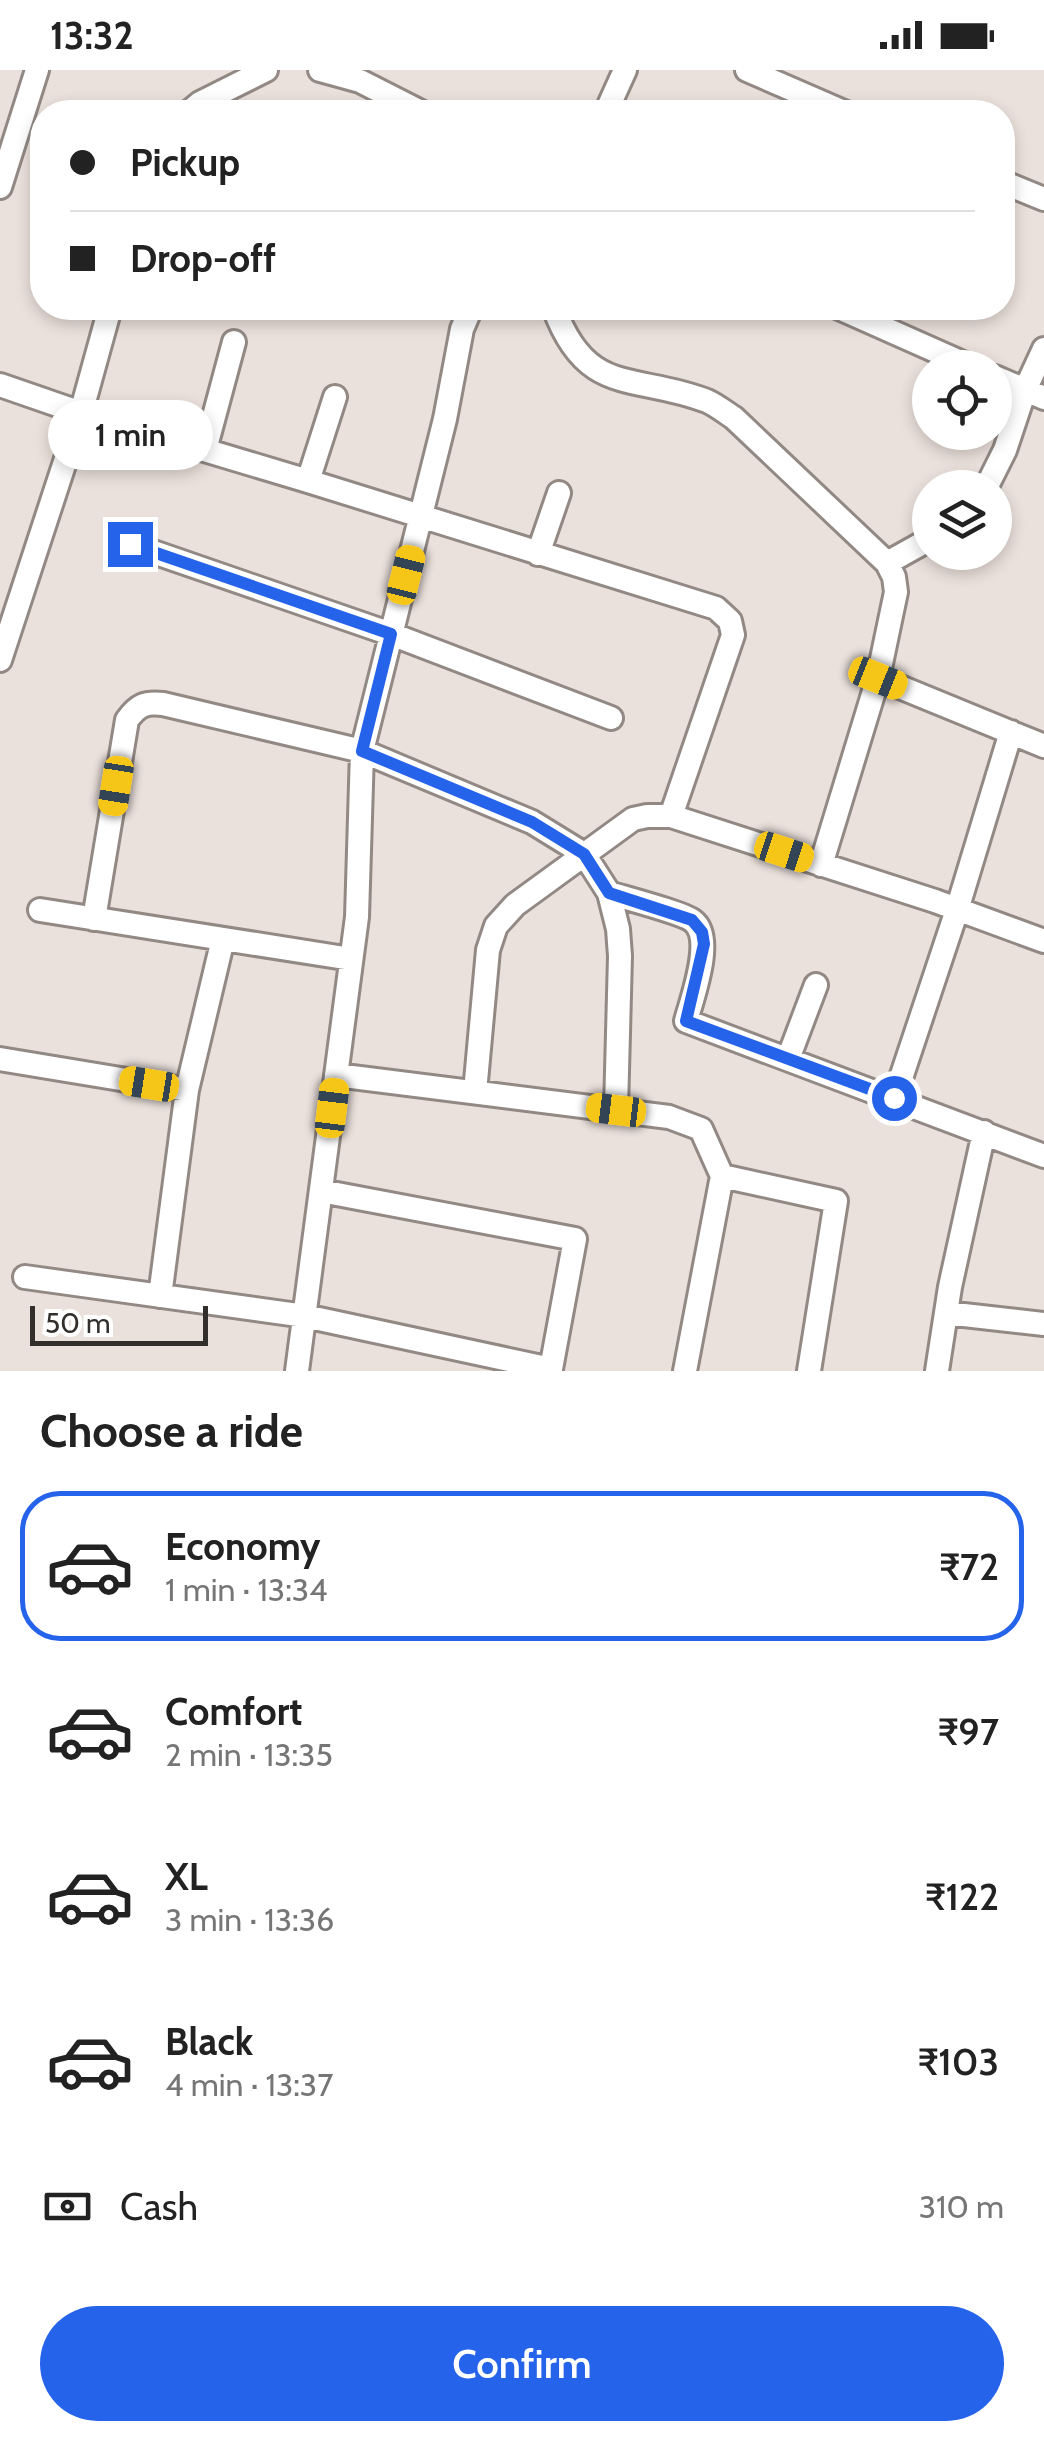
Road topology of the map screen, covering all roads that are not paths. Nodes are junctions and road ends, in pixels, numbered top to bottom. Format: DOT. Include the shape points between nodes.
graph roads {
  1 [pos="37,70"];
  2 [pos="266,70"];
  3 [pos="320,70"];
  4 [pos="626,70"];
  5 [pos="747,70"];
  6 [pos="362,76"];
  7 [pos="206,100"];
  8 [pos="401,100"];
  9 [pos="612,100"];
  10 [pos="816,100"];
  11 [pos="0,187"];
  12 [pos="1015,187"];
  13 [pos="1044,199"];
  14 [pos="107,320"];
  15 [pos="466,320"];
  16 [pos="560,320"];
  17 [pos="866,320"];
  18 [pos="234,342"];
  19 [pos="1044,349"];
  20 [pos="934,350"];
  21 [pos="0,386"];
  22 [pos="1034,394"];
  23 [pos="336,397"];
  24 [pos="82,413"];
  25 [pos="204,450"];
  26 [pos="995,470"];
  27 [pos="308,481"];
  28 [pos="559,493"];
  29 [pos="420,516"];
  30 [pos="130,544"];
  31 [pos="912,549"];
  32 [pos="538,554"];
  33 [pos="888,563"];
  34 [pos="391,634"];
  35 [pos="0,660"];
  36 [pos="878,678"];
  37 [pos="611,718"];
  38 [pos="1011,732"];
  39 [pos="1044,746"];
  40 [pos="362,751"];
  41 [pos="671,816"];
  42 [pos="584,854"];
  43 [pos="821,865"];
  44 [pos="609,893"];
  45 [pos="40,910"];
  46 [pos="957,910"];
  47 [pos="94,919"];
  48 [pos="223,939"];
  49 [pos="1044,941"];
  50 [pos="351,959"];
  51 [pos="816,985"];
  52 [pos="0,1059"];
  53 [pos="788,1059"];
  54 [pos="336,1075"];
  55 [pos="186,1090"];
  56 [pos="475,1092"];
  57 [pos="894,1098"];
  58 [pos="616,1110"];
  59 [pos="984,1132"];
  60 [pos="1044,1156"];
  61 [pos="722,1176"];
  62 [pos="321,1190"];
  63 [pos="25,1277"];
  64 [pos="160,1296"];
  65 [pos="946,1313"];
  66 [pos="305,1316"];
  67 [pos="1044,1324"];
  68 [pos="551,1370"];
  69 [pos="297,1371"];
  70 [pos="685,1371"];
  71 [pos="808,1371"];
  72 [pos="936,1371"];
  1 -- 11 [label="street"];
  2 -- 7 [label="street"];
  3 -- 6 [label="street"];
  4 -- 9 [label="street"];
  5 -- 10 [label="street"];
  6 -- 8 [label="street"];
  12 -- 13 [label="street"];
  14 -- 24 [label="street"];
  15 -- 29 [label="street"];
  16 -- 33 [label="street" via="591,367 617,380 709,402 734,418"];
  17 -- 20 [label="street"];
  18 -- 25 [label="street"];
  19 -- 22 [label="street"];
  21 -- 24 [label="street"];
  22 -- 26 [label="street"];
  23 -- 27 [label="street"];
  24 -- 25 [label="street"];
  24 -- 35 [label="street"];
  25 -- 27 [label="street"];
  27 -- 29 [label="street"];
  28 -- 32 [label="street"];
  29 -- 32 [label="street"];
  29 -- 34 [label="street"];
  30 -- 34 [label="street"];
  31 -- 33 [label="street"];
  32 -- 41 [label="street" via="716,608 730,621 733,635"];
  33 -- 36 [label="street" via="896,592"];
  34 -- 37 [label="street"];
  34 -- 40 [label="street"];
  36 -- 38 [label="street"];
  36 -- 43 [label="street"];
  38 -- 39 [label="street"];
  38 -- 46 [label="street"];
  40 -- 42 [label="street" via="532,822"];
  40 -- 47 [label="street" via="163,704 136,708 127,720"];
  40 -- 50 [label="street"];
  41 -- 42 [label="street" via="633,819"];
  41 -- 43 [label="street"];
  42 -- 44 [label="street"];
  42 -- 56 [label="street" via="496,926"];
  43 -- 46 [label="street"];
  44 -- 53 [label="street" via="692,920 702,932 686,1021"];
  44 -- 58 [label="street" via="620,956"];
  45 -- 47 [label="street"];
  46 -- 49 [label="street"];
  46 -- 57 [label="street"];
  47 -- 48 [label="street"];
  48 -- 50 [label="street"];
  48 -- 55 [label="street"];
  50 -- 54 [label="street"];
  51 -- 53 [label="street"];
  52 -- 55 [label="street"];
  53 -- 57 [label="street"];
  54 -- 56 [label="street"];
  54 -- 62 [label="street"];
  55 -- 64 [label="street"];
  56 -- 58 [label="street"];
  57 -- 59 [label="street"];
  58 -- 61 [label="street" via="668,1117 701,1130"];
  59 -- 60 [label="street"];
  59 -- 65 [label="street"];
  61 -- 70 [label="street"];
  61 -- 71 [label="street" via="836,1201"];
  62 -- 66 [label="street"];
  62 -- 68 [label="street" via="575,1239"];
  63 -- 64 [label="street"];
  64 -- 66 [label="street"];
  65 -- 67 [label="street"];
  65 -- 72 [label="street"];
  66 -- 68 [label="street"];
  66 -- 69 [label="street"];
}
